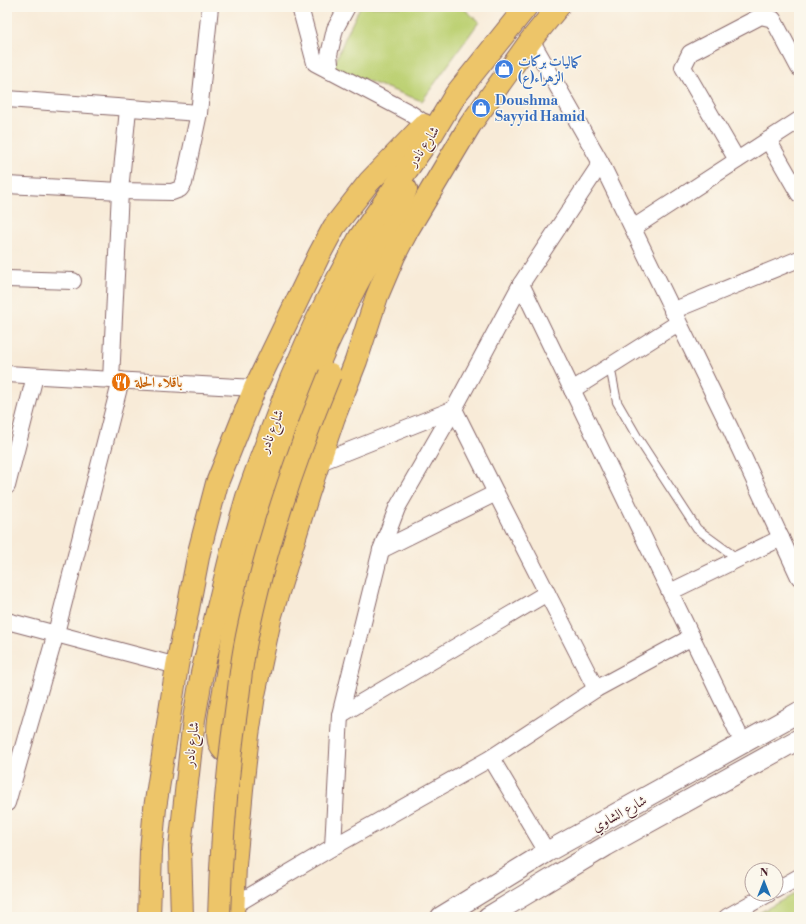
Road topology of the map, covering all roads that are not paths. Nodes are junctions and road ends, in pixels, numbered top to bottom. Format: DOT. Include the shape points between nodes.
graph roads {
  1 [pos="210,7"];
  2 [pos="300,7"];
  3 [pos="347,7"];
  4 [pos="526,7"];
  5 [pos="558,7"];
  6 [pos="531,40"];
  7 [pos="799,68"];
  8 [pos="331,72"];
  9 [pos="7,99"];
  10 [pos="128,109"];
  11 [pos="199,113"];
  12 [pos="799,120"];
  13 [pos="432,128"];
  14 [pos="768,140"];
  15 [pos="737,160"];
  16 [pos="602,163"];
  17 [pos="7,185"];
  18 [pos="120,191"];
  19 [pos="799,194"];
  20 [pos="633,228"];
  21 [pos="406,233"];
  22 [pos="799,259"];
  23 [pos="7,279"];
  24 [pos="73,281"];
  25 [pos="521,284"];
  26 [pos="675,317"];
  27 [pos="610,366"];
  28 [pos="7,374"];
  29 [pos="35,376"];
  30 [pos="116,380"];
  31 [pos="255,388"];
  32 [pos="572,390"];
  33 [pos="454,409"];
  34 [pos="318,463"];
  35 [pos="7,486"];
  36 [pos="496,493"];
  37 [pos="781,538"];
  38 [pos="381,550"];
  39 [pos="738,558"];
  40 [pos="797,568"];
  41 [pos="670,592"];
  42 [pos="547,593"];
  43 [pos="7,621"];
  44 [pos="56,633"];
  45 [pos="692,637"];
  46 [pos="177,666"];
  47 [pos="596,689"];
  48 [pos="799,712"];
  49 [pos="340,715"];
  50 [pos="248,735"];
  51 [pos="799,739"];
  52 [pos="743,744"];
  53 [pos="491,758"];
  54 [pos="7,803"];
  55 [pos="612,817"];
  56 [pos="580,834"];
  57 [pos="624,836"];
  58 [pos="333,847"];
  59 [pos="547,852"];
  60 [pos="592,855"];
  61 [pos="799,877"];
  62 [pos="784,885"];
  63 [pos="754,902"];
  64 [pos="512,911"];
  65 [pos="148,913"];
  66 [pos="228,913"];
  67 [pos="182,917"];
  68 [pos="441,917"];
  69 [pos="488,917"];
  70 [pos="727,917"];
  1 -- 11 [label="street"];
  2 -- 8 [label="street" via="315,63"];
  3 -- 8 [label="street" via="335,29 329,55"];
  4 -- 13 [label="main road"];
  5 -- 6 [label="main road, شارع نادر"];
  6 -- 16 [label="street"];
  6 -- 21 [label="main road, شارع نادر" via="470,125"];
  7 -- 15 [label="street" via="773,19 761,16 690,53 683,67"];
  8 -- 13 [label="street" via="410,113"];
  9 -- 10 [label="street"];
  10 -- 11 [label="street"];
  10 -- 18 [label="street"];
  11 -- 18 [label="street" via="184,183 180,189 172,192"];
  12 -- 14 [label="street"];
  13 -- 31 [label="main road" via="369,182 334,228"];
  13 -- 50 [label="main road" via="400,204 349,297 320,360 275,475 238,608 220,720 219,744 226,753 239,753 243,750"];
  13 -- 67 [label="main road, شارع نادر" via="360,237 334,284 291,379 249,490 202,673 194,719 180,847"];
  14 -- 15 [label="street"];
  14 -- 19 [label="street"];
  15 -- 20 [label="street"];
  16 -- 20 [label="street"];
  16 -- 25 [label="street"];
  17 -- 18 [label="street"];
  18 -- 30 [label="street"];
  20 -- 26 [label="street"];
  21 -- 34 [label="main road" via="377,296"];
  21 -- 66 [label="main road, شارع نادر, bridge" via="350,329 330,374 286,488 265,562 249,626 232,737 220,864"];
  22 -- 26 [label="street"];
  23 -- 24 [label="street"];
  25 -- 32 [label="street"];
  25 -- 33 [label="street"];
  26 -- 27 [label="street"];
  26 -- 37 [label="street"];
  27 -- 32 [label="street"];
  27 -- 39 [label="lane" via="617,402 697,529"];
  28 -- 29 [label="street"];
  29 -- 30 [label="street"];
  29 -- 35 [label="street"];
  30 -- 31 [label="street"];
  30 -- 44 [label="street"];
  31 -- 46 [label="main road" via="217,483 199,552"];
  32 -- 41 [label="street"];
  33 -- 34 [label="street"];
  33 -- 36 [label="street"];
  33 -- 38 [label="street" via="397,508"];
  34 -- 50 [label="main road" via="271,615"];
  36 -- 38 [label="street"];
  36 -- 42 [label="street"];
  37 -- 39 [label="street"];
  37 -- 40 [label="street"];
  38 -- 49 [label="street"];
  39 -- 41 [label="street"];
  41 -- 45 [label="street"];
  42 -- 47 [label="street"];
  42 -- 49 [label="street"];
  43 -- 44 [label="street"];
  44 -- 46 [label="street"];
  44 -- 54 [label="street"];
  45 -- 47 [label="street"];
  45 -- 52 [label="street"];
  46 -- 65 [label="main road" via="155,808"];
  47 -- 53 [label="street"];
  48 -- 52 [label="street, شارع الشاوي"];
  49 -- 58 [label="street"];
  50 -- 66 [label="main road"];
  51 -- 57 [label="street, شارع الشاوي"];
  52 -- 55 [label="street, شارع الشاوي"];
  53 -- 58 [label="street"];
  53 -- 59 [label="street"];
  55 -- 56 [label="street, شارع الشاوي"];
  55 -- 57 [label="street" via="612,831"];
  56 -- 59 [label="street, شارع الشاوي"];
  56 -- 60 [label="street" via="593,840 595,845"];
  57 -- 60 [label="street, شارع الشاوي"];
  58 -- 66 [label="street"];
  59 -- 68 [label="street, شارع الشاوي"];
  60 -- 64 [label="street, شارع الشاوي"];
  61 -- 62 [label="street"];
  63 -- 70 [label="street"];
  64 -- 69 [label="street, شارع الشاوي"];
}
